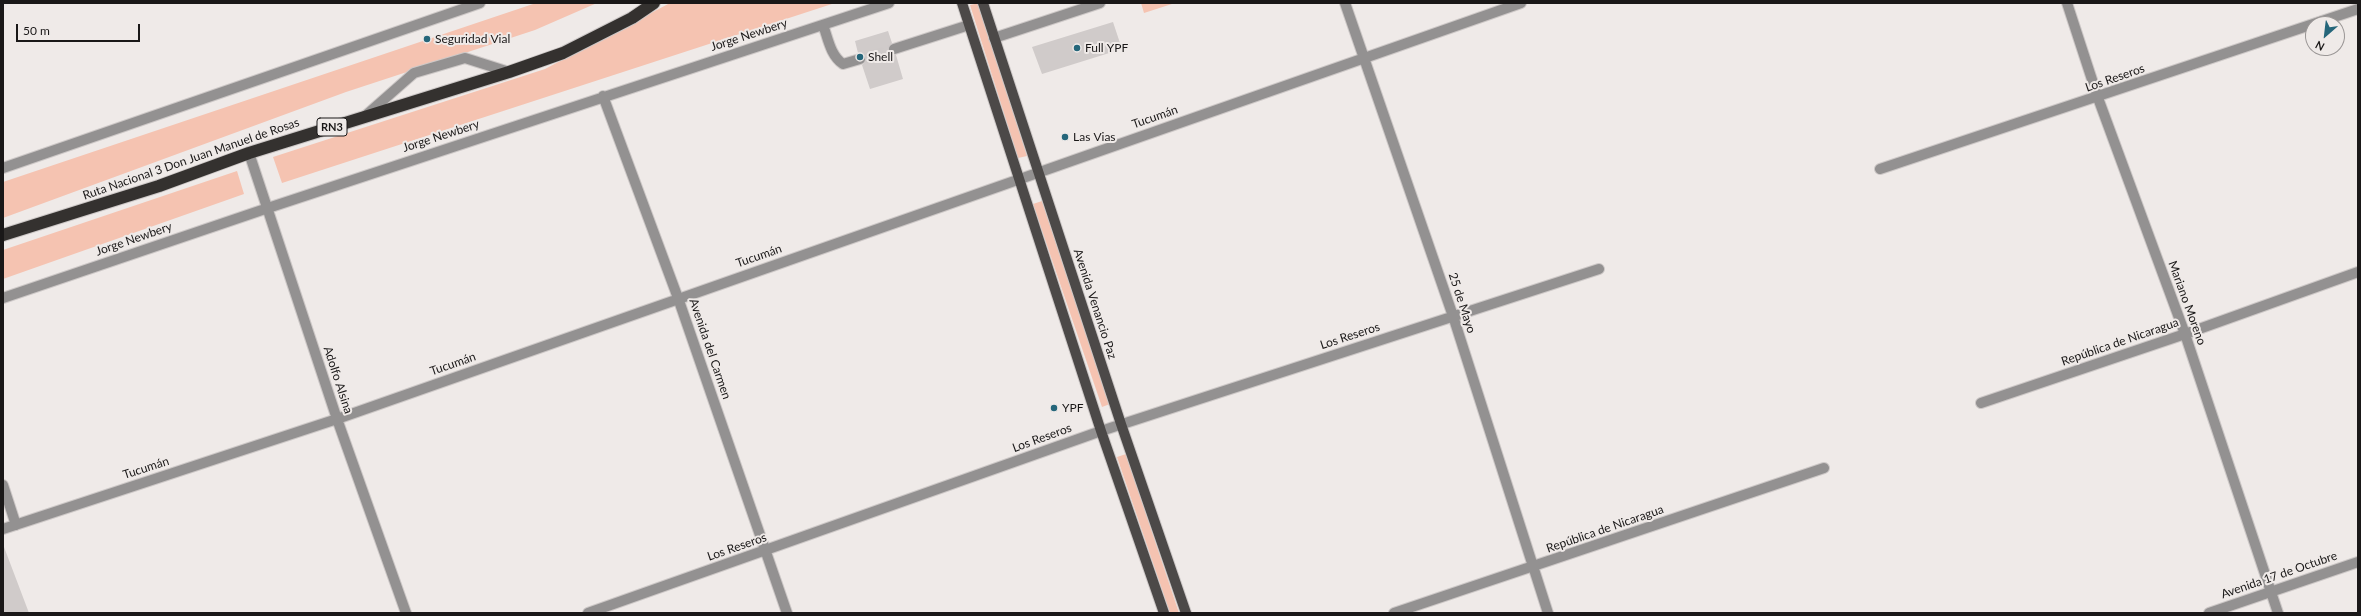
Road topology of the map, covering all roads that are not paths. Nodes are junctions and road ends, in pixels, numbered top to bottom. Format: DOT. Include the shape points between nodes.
graph roads {
  1 [pos="480,3"];
  2 [pos="654,3"];
  3 [pos="889,3"];
  4 [pos="962,3"];
  5 [pos="983,3"];
  6 [pos="1100,3"];
  7 [pos="1345,3"];
  8 [pos="1521,3"];
  9 [pos="2067,3"];
  10 [pos="2358,8"];
  11 [pos="823,25"];
  12 [pos="969,25"];
  13 [pos="994,38"];
  14 [pos="894,49"];
  15 [pos="1364,58"];
  16 [pos="860,59"];
  17 [pos="509,72"];
  18 [pos="603,96"];
  19 [pos="2098,98"];
  20 [pos="364,117"];
  21 [pos="249,154"];
  22 [pos="3,168"];
  23 [pos="1880,169"];
  24 [pos="1038,172"];
  25 [pos="1018,179"];
  26 [pos="268,208"];
  27 [pos="3,236"];
  28 [pos="1599,269"];
  29 [pos="2358,272"];
  30 [pos="3,298"];
  31 [pos="678,298"];
  32 [pos="1453,316"];
  33 [pos="2185,334"];
  34 [pos="1981,403"];
  35 [pos="337,419"];
  36 [pos="1121,424"];
  37 [pos="1102,431"];
  38 [pos="1824,468"];
  39 [pos="3,485"];
  40 [pos="16,524"];
  41 [pos="3,529"];
  42 [pos="766,550"];
  43 [pos="2358,562"];
  44 [pos="1532,568"];
  45 [pos="2271,592"];
  46 [pos="406,613"];
  47 [pos="588,613"];
  48 [pos="787,613"];
  49 [pos="1164,613"];
  50 [pos="1186,613"];
  51 [pos="1394,613"];
  52 [pos="1548,613"];
  53 [pos="2209,613"];
  54 [pos="2278,613"];
  1 -- 22 [label="street"];
  2 -- 17 [label="highway, Ruta Nacional 3 Don Juan Manuel de Rosas / RN3" via="563,53"];
  3 -- 11 [label="street, Jorge Newbery"];
  4 -- 12 [label="main road"];
  5 -- 13 [label="main road, Avenida Venancio Paz"];
  6 -- 13 [label="street"];
  7 -- 15 [label="street, 25 de Mayo"];
  8 -- 15 [label="street, Tucumán"];
  9 -- 19 [label="street, Mariano Moreno"];
  10 -- 19 [label="street, Los Reseros"];
  11 -- 16 [label="street" via="834,56 838,60 843,64"];
  11 -- 18 [label="street, Jorge Newbery"];
  12 -- 14 [label="street"];
  12 -- 25 [label="main road"];
  13 -- 24 [label="main road, Avenida Venancio Paz"];
  15 -- 24 [label="street, Tucumán"];
  15 -- 32 [label="street, 25 de Mayo"];
  17 -- 20 [label="highway, Ruta Nacional 3 Don Juan Manuel de Rosas / RN3"];
  17 -- 20 [label="street" via="465,58 414,72"];
  18 -- 26 [label="street, Jorge Newbery"];
  18 -- 31 [label="street, Avenida del Carmen"];
  19 -- 23 [label="street, Los Reseros"];
  19 -- 33 [label="street, Mariano Moreno"];
  20 -- 21 [label="highway, Ruta Nacional 3 Don Juan Manuel de Rosas / RN3"];
  21 -- 26 [label="street, Adolfo Alsina"];
  21 -- 27 [label="highway, Ruta Nacional 3 Don Juan Manuel de Rosas / RN3"];
  24 -- 25 [label="street, Tucumán"];
  24 -- 36 [label="main road, Avenida Venancio Paz"];
  25 -- 31 [label="street, Tucumán"];
  25 -- 37 [label="main road"];
  26 -- 30 [label="street, Jorge Newbery"];
  26 -- 35 [label="street, Adolfo Alsina"];
  28 -- 32 [label="street, Los Reseros"];
  29 -- 33 [label="street, República de Nicaragua"];
  31 -- 35 [label="street, Tucumán"];
  31 -- 42 [label="street, Avenida del Carmen"];
  32 -- 36 [label="street, Los Reseros"];
  32 -- 44 [label="street, 25 de Mayo"];
  33 -- 34 [label="street, República de Nicaragua"];
  33 -- 45 [label="street, Mariano Moreno"];
  35 -- 40 [label="street, Tucumán"];
  35 -- 46 [label="street, Adolfo Alsina"];
  36 -- 37 [label="street, Los Reseros"];
  36 -- 50 [label="main road, Avenida Venancio Paz"];
  37 -- 42 [label="street, Los Reseros"];
  37 -- 49 [label="main road"];
  38 -- 44 [label="street, República de Nicaragua"];
  39 -- 40 [label="street"];
  40 -- 41 [label="street, Tucumán"];
  42 -- 47 [label="street, Los Reseros"];
  42 -- 48 [label="street, Avenida del Carmen"];
  43 -- 45 [label="street, Avenida 17 de Octubre"];
  44 -- 51 [label="street, República de Nicaragua"];
  44 -- 52 [label="street, 25 de Mayo"];
  45 -- 53 [label="street, Avenida 17 de Octubre"];
  45 -- 54 [label="street, Mariano Moreno"];
}
